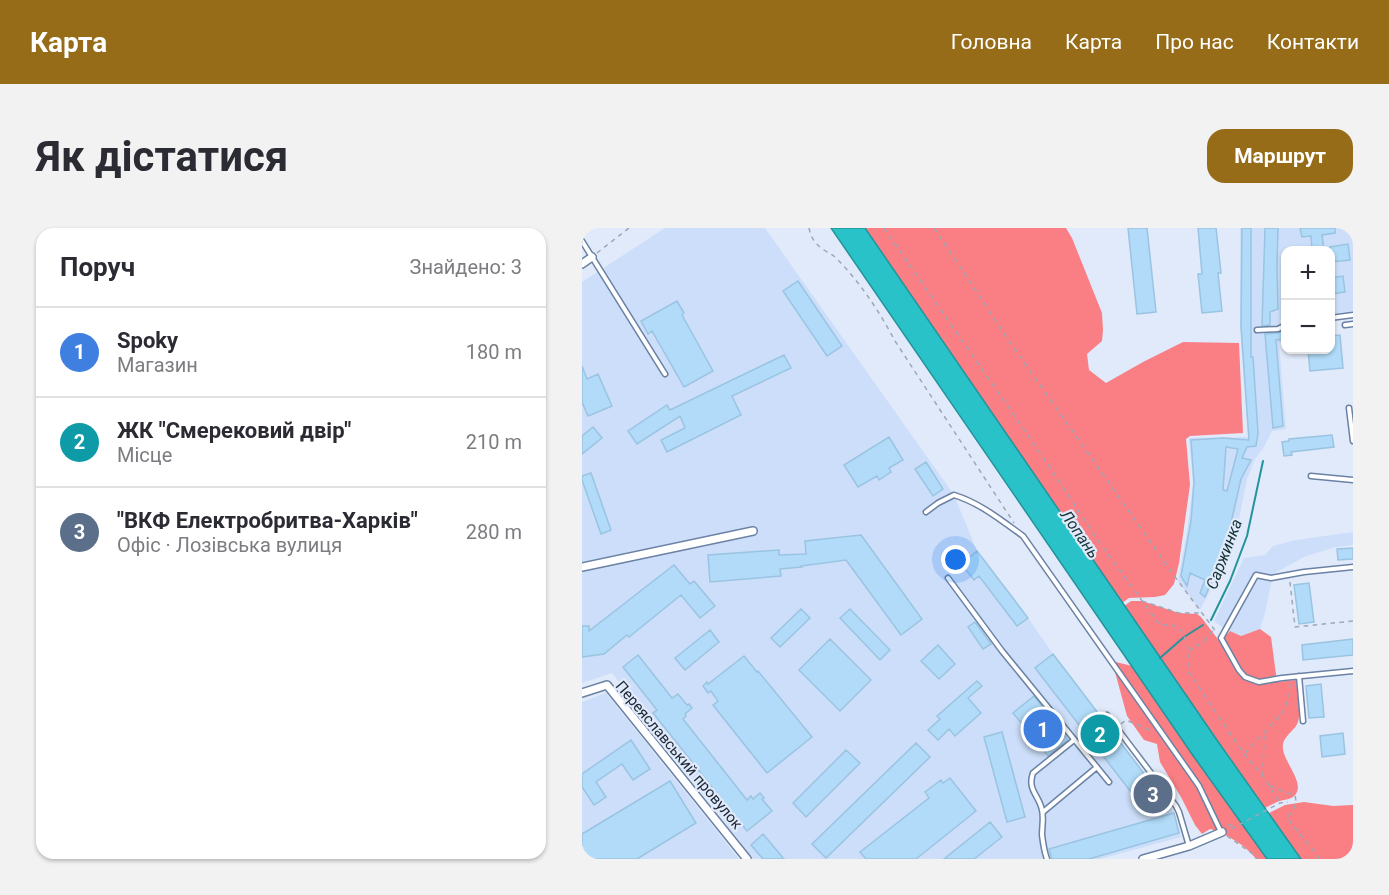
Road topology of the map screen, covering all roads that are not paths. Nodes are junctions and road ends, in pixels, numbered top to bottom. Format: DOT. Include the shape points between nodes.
graph roads {
  1 [pos="582,241"];
  2 [pos="592,257"];
  3 [pos="582,264"];
  4 [pos="1353,315"];
  5 [pos="1335,317"];
  6 [pos="1353,324"];
  7 [pos="1345,325"];
  8 [pos="1281,328"];
  9 [pos="1257,330"];
  10 [pos="666,374"];
  11 [pos="1349,408"];
  12 [pos="1353,441"];
  13 [pos="1311,476"];
  14 [pos="1353,480"];
  15 [pos="926,512"];
  16 [pos="753,531"];
  17 [pos="582,567"];
  18 [pos="1353,567"];
  19 [pos="948,578"];
  20 [pos="1353,671"];
  21 [pos="1299,676"];
  22 [pos="582,693"];
  23 [pos="1107,715"];
  24 [pos="1303,721"];
  25 [pos="1074,740"];
  26 [pos="1097,767"];
  27 [pos="1109,782"];
  28 [pos="1043,812"];
  29 [pos="1222,832"];
  30 [pos="1189,846"];
  31 [pos="747,859"];
  32 [pos="1047,859"];
  33 [pos="1143,859"];
  1 -- 2 [label="lane"];
  2 -- 3 [label="street"];
  2 -- 10 [label="lane"];
  4 -- 5 [label="lane"];
  6 -- 7 [label="lane"];
  8 -- 9 [label="lane"];
  11 -- 12 [label="lane"];
  13 -- 14 [label="lane"];
  15 -- 29 [label="lane" via="954,495 992,513 1023,536 1200,786"];
  16 -- 17 [label="street"];
  18 -- 21 [label="lane" via="1271,578 1256,576 1221,638 1245,677 1259,682"];
  19 -- 25 [label="lane"];
  20 -- 21 [label="lane"];
  21 -- 24 [label="lane"];
  22 -- 31 [label="street, Переяславський провулок" via="607,685"];
  23 -- 30 [label="lane" via="1176,806"];
  25 -- 26 [label="lane"];
  25 -- 28 [label="lane" via="1033,773 1031,784"];
  26 -- 27 [label="lane"];
  26 -- 28 [label="lane"];
  28 -- 32 [label="lane" via="1042,837"];
  29 -- 30 [label="street"];
  30 -- 33 [label="street"];
}
